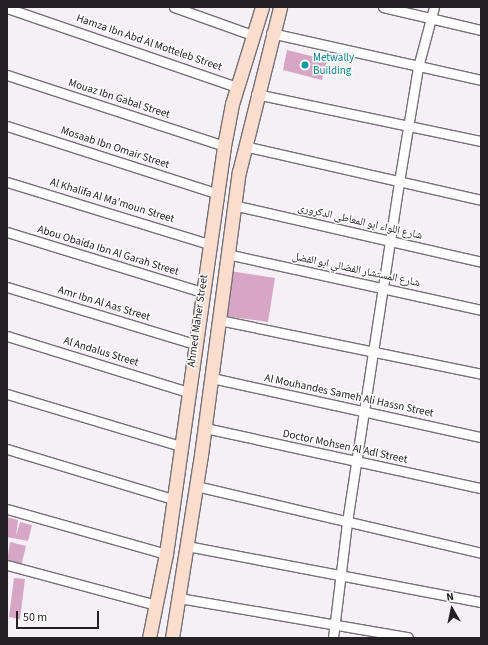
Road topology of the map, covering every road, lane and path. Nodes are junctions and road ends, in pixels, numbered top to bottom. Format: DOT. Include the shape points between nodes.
graph roads {
  1 [pos="174,7"];
  2 [pos="262,7"];
  3 [pos="280,7"];
  4 [pos="383,7"];
  5 [pos="434,7"];
  6 [pos="7,8"];
  7 [pos="431,18"];
  8 [pos="481,30"];
  9 [pos="271,32"];
  10 [pos="252,35"];
  11 [pos="418,67"];
  12 [pos="7,74"];
  13 [pos="481,80"];
  14 [pos="237,87"];
  15 [pos="256,94"];
  16 [pos="410,125"];
  17 [pos="7,126"];
  18 [pos="481,141"];
  19 [pos="224,146"];
  20 [pos="244,146"];
  21 [pos="220,169"];
  22 [pos="238,172"];
  23 [pos="7,182"];
  24 [pos="400,182"];
  25 [pos="216,192"];
  26 [pos="481,200"];
  27 [pos="233,205"];
  28 [pos="7,232"];
  29 [pos="390,242"];
  30 [pos="209,244"];
  31 [pos="227,254"];
  32 [pos="481,262"];
  33 [pos="7,287"];
  34 [pos="383,287"];
  35 [pos="202,292"];
  36 [pos="481,310"];
  37 [pos="219,320"];
  38 [pos="7,336"];
  39 [pos="195,344"];
  40 [pos="373,352"];
  41 [pos="481,374"];
  42 [pos="212,378"];
  43 [pos="188,392"];
  44 [pos="7,394"];
  45 [pos="366,412"];
  46 [pos="204,428"];
  47 [pos="481,437"];
  48 [pos="180,446"];
  49 [pos="7,449"];
  50 [pos="358,462"];
  51 [pos="196,486"];
  52 [pos="481,488"];
  53 [pos="173,499"];
  54 [pos="7,509"];
  55 [pos="347,522"];
  56 [pos="187,546"];
  57 [pos="481,553"];
  58 [pos="166,554"];
  59 [pos="7,565"];
  60 [pos="342,576"];
  61 [pos="179,598"];
  62 [pos="481,602"];
  63 [pos="156,605"];
  64 [pos="335,624"];
  65 [pos="408,636"];
  66 [pos="149,638"];
  67 [pos="172,638"];
  68 [pos="333,638"];
  1 -- 10 [label="street"];
  2 -- 10 [label="main road, Ahmed Maher Street"];
  3 -- 9 [label="main road, Ahmed Maher Street"];
  4 -- 7 [label="street"];
  5 -- 7 [label="street"];
  6 -- 14 [label="street, Hamza Ibn Abd Al Motteleb Street"];
  7 -- 8 [label="street"];
  7 -- 11 [label="street"];
  9 -- 11 [label="street"];
  9 -- 15 [label="main road, Ahmed Maher Street"];
  10 -- 14 [label="main road, Ahmed Maher Street"];
  11 -- 13 [label="street"];
  11 -- 16 [label="street"];
  12 -- 19 [label="street, Mouaz Ibn Gabal Street"];
  14 -- 19 [label="main road, Ahmed Maher Street"];
  15 -- 16 [label="street"];
  15 -- 20 [label="main road, Ahmed Maher Street"];
  16 -- 18 [label="street"];
  16 -- 24 [label="street"];
  17 -- 25 [label="street, Mosaab Ibn Omair Street"];
  19 -- 21 [label="main road, Ahmed Maher Street"];
  20 -- 22 [label="main road, Ahmed Maher Street"];
  20 -- 24 [label="street"];
  21 -- 22 [label="main road"];
  21 -- 25 [label="main road, Ahmed Maher Street"];
  22 -- 27 [label="main road, Ahmed Maher Street"];
  23 -- 30 [label="street, Al Khalifa Al Ma'moun Street"];
  24 -- 26 [label="street"];
  24 -- 29 [label="street"];
  25 -- 30 [label="main road, Ahmed Maher Street"];
  27 -- 29 [label="street, شارع اللواء ابو المعاطى الدكرورى"];
  27 -- 31 [label="main road, Ahmed Maher Street"];
  28 -- 35 [label="street, Abou Obaida Ibn Al Garah Street"];
  29 -- 32 [label="street, شارع اللواء ابو المعاطى الدكرورى"];
  29 -- 34 [label="street"];
  30 -- 35 [label="main road, Ahmed Maher Street"];
  31 -- 34 [label="street, شارع المستشار الفضالي ابو الفضل"];
  31 -- 37 [label="main road, Ahmed Maher Street"];
  33 -- 39 [label="street, Amr Ibn Al Aas Street"];
  34 -- 36 [label="street, شارع المستشار الفضالي ابو الفضل"];
  34 -- 40 [label="street"];
  35 -- 39 [label="main road, Ahmed Maher Street"];
  37 -- 40 [label="street"];
  37 -- 42 [label="main road, Ahmed Maher Street"];
  38 -- 43 [label="street, Al Andalus Street"];
  39 -- 43 [label="main road, Ahmed Maher Street"];
  40 -- 41 [label="street"];
  40 -- 45 [label="street"];
  42 -- 45 [label="street, Al Mouhandes Sameh Ali Hassn Street"];
  42 -- 46 [label="main road, Ahmed Maher Street"];
  43 -- 48 [label="main road, Ahmed Maher Street"];
  44 -- 48 [label="street"];
  45 -- 47 [label="street, Al Mouhandes Sameh Ali Hassn Street"];
  45 -- 50 [label="street"];
  46 -- 50 [label="street, Doctor Mohsen Al Adl Street"];
  46 -- 51 [label="main road, Ahmed Maher Street"];
  48 -- 53 [label="main road, Ahmed Maher Street"];
  49 -- 53 [label="street"];
  50 -- 52 [label="street, Doctor Mohsen Al Adl Street"];
  50 -- 55 [label="street"];
  51 -- 55 [label="street"];
  51 -- 56 [label="main road, Ahmed Maher Street"];
  53 -- 58 [label="main road, Ahmed Maher Street"];
  54 -- 58 [label="street"];
  55 -- 57 [label="street"];
  55 -- 60 [label="street"];
  56 -- 60 [label="street"];
  56 -- 61 [label="main road, Ahmed Maher Street"];
  58 -- 63 [label="main road, Ahmed Maher Street"];
  59 -- 63 [label="street"];
  60 -- 62 [label="street"];
  60 -- 64 [label="street"];
  61 -- 64 [label="street"];
  61 -- 67 [label="main road, Ahmed Maher Street"];
  63 -- 66 [label="main road, Ahmed Maher Street"];
  64 -- 65 [label="street"];
  64 -- 68 [label="street"];
}
